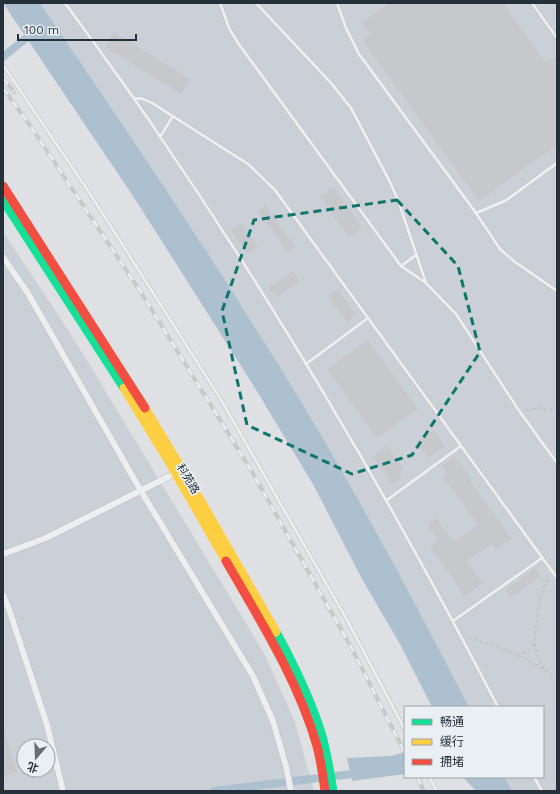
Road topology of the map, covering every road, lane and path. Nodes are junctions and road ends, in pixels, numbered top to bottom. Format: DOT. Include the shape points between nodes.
graph roads {
  1 [pos="65,3"];
  2 [pos="220,3"];
  3 [pos="256,3"];
  4 [pos="337,3"];
  5 [pos="532,3"];
  6 [pos="557,38"];
  7 [pos="3,64"];
  8 [pos="133,97"];
  9 [pos="173,116"];
  10 [pos="160,137"];
  11 [pos="557,163"];
  12 [pos="3,186"];
  13 [pos="3,200"];
  14 [pos="476,213"];
  15 [pos="416,255"];
  16 [pos="3,257"];
  17 [pos="401,266"];
  18 [pos="426,283"];
  19 [pos="557,291"];
  20 [pos="368,318"];
  21 [pos="306,364"];
  22 [pos="557,411"];
  23 [pos="520,412"];
  24 [pos="461,446"];
  25 [pos="557,463"];
  26 [pos="179,471"];
  27 [pos="142,491"];
  28 [pos="387,500"];
  29 [pos="3,554"];
  30 [pos="542,558"];
  31 [pos="554,574"];
  32 [pos="557,578"];
  33 [pos="3,595"];
  34 [pos="453,621"];
  35 [pos="461,636"];
  36 [pos="535,643"];
  37 [pos="516,655"];
  38 [pos="543,669"];
  39 [pos="557,678"];
  40 [pos="497,706"];
  41 [pos="404,728"];
  42 [pos="325,769"];
  43 [pos="430,778"];
  44 [pos="535,778"];
  45 [pos="63,791"];
  46 [pos="291,791"];
  47 [pos="325,791"];
  48 [pos="333,791"];
  49 [pos="436,791"];
  50 [pos="542,791"];
  1 -- 8 [label="lane"];
  2 -- 17 [label="lane" via="238,43"];
  3 -- 15 [label="lane" via="351,108 398,200"];
  4 -- 14 [label="lane" via="359,54"];
  5 -- 6 [label="lane"];
  7 -- 41 [label="lane" via="87,189 220,398 342,611"];
  8 -- 9 [label="lane" via="152,103"];
  8 -- 10 [label="lane"];
  9 -- 10 [label="lane"];
  9 -- 20 [label="lane" via="248,164 262,176 275,190"];
  10 -- 21 [label="lane" via="225,234"];
  11 -- 14 [label="lane" via="505,201"];
  12 -- 26 [label="street, 科苑路" via="117,362"];
  13 -- 26 [label="street, 科苑路"];
  14 -- 19 [label="lane" via="507,256"];
  15 -- 17 [label="lane"];
  15 -- 18 [label="lane"];
  16 -- 27 [label="street" via="29,295"];
  17 -- 18 [label="lane"];
  18 -- 23 [label="lane" via="456,314"];
  20 -- 21 [label="lane"];
  20 -- 24 [label="lane"];
  21 -- 28 [label="lane"];
  22 -- 23 [label="path" via="538,408"];
  23 -- 25 [label="lane"];
  24 -- 28 [label="lane"];
  24 -- 30 [label="lane"];
  26 -- 27 [label="street"];
  26 -- 42 [label="street, 科苑路" via="207,511 292,661 319,730"];
  27 -- 29 [label="street" via="46,538"];
  27 -- 46 [label="street" via="254,676 273,720"];
  28 -- 34 [label="lane"];
  30 -- 31 [label="lane"];
  30 -- 34 [label="lane"];
  31 -- 32 [label="lane"];
  31 -- 36 [label="path" via="543,586"];
  33 -- 45 [label="street" via="47,725"];
  34 -- 35 [label="lane"];
  35 -- 37 [label="path"];
  35 -- 40 [label="lane"];
  36 -- 37 [label="path" via="528,651"];
  36 -- 38 [label="path"];
  37 -- 38 [label="path"];
  38 -- 39 [label="path"];
  42 -- 47 [label="street, 科苑路"];
  42 -- 48 [label="street, 科苑路"];
  43 -- 49 [label="lane"];
  44 -- 50 [label="lane"];
}
